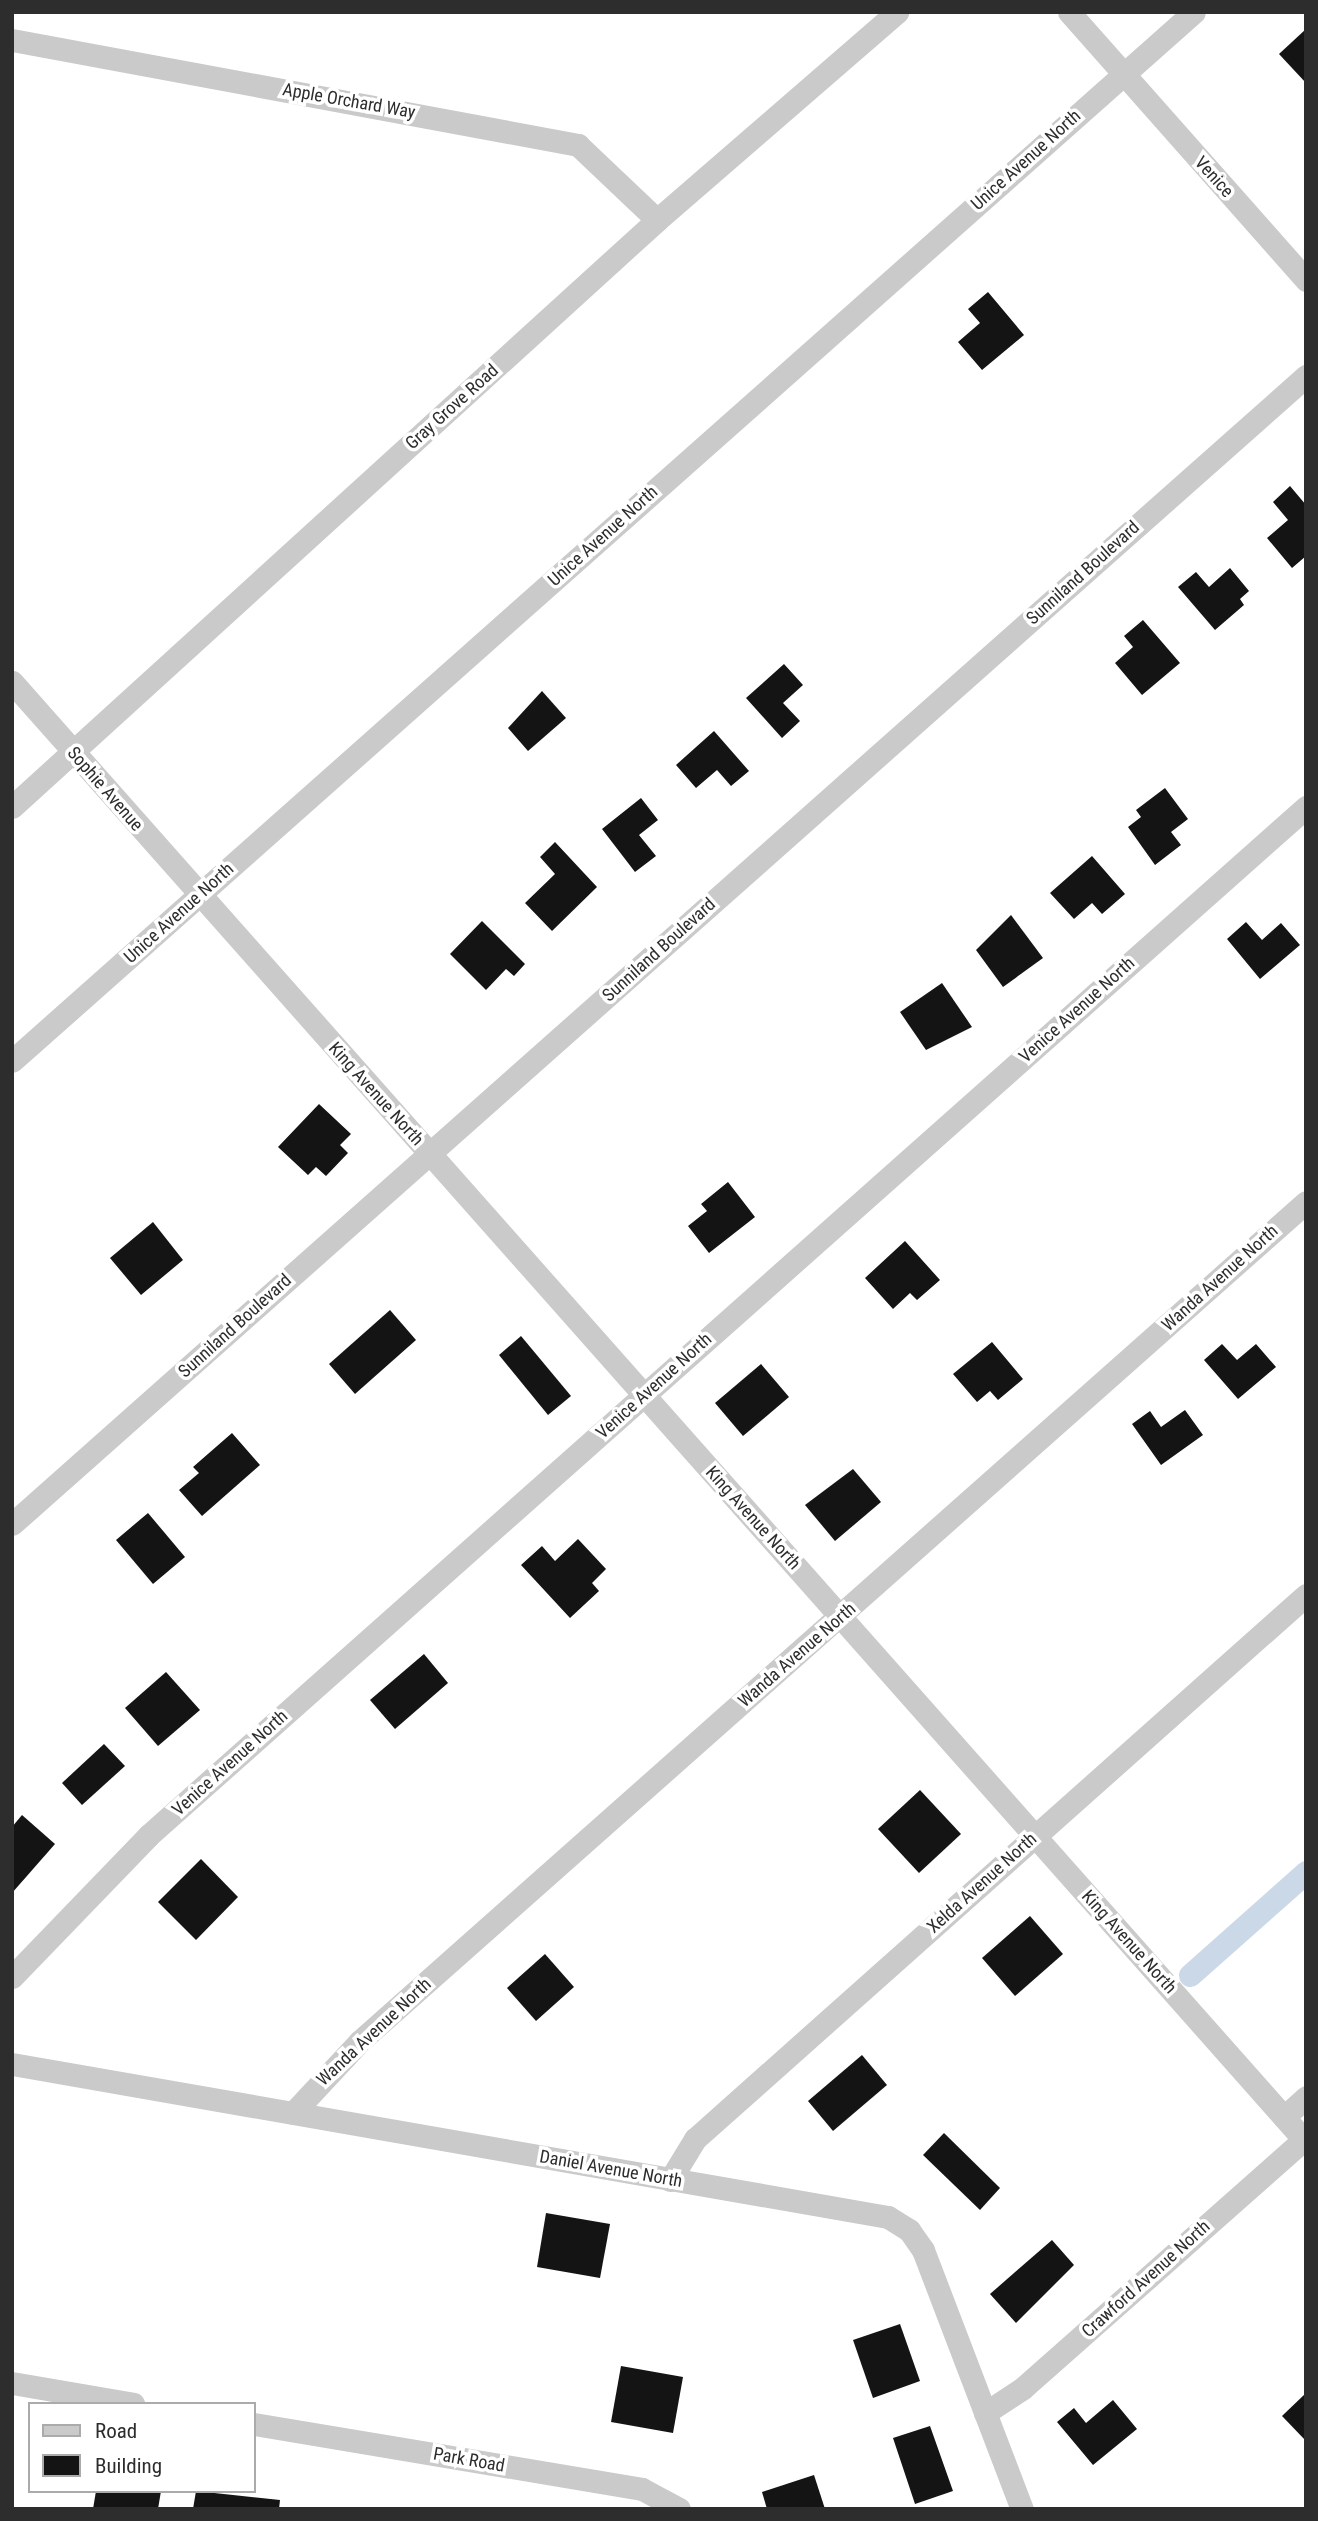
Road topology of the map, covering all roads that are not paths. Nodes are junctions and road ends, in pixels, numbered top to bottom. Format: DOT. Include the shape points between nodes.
graph roads {
  1 [pos="897,12"];
  2 [pos="1069,12"];
  3 [pos="1194,12"];
  4 [pos="12,40"];
  5 [pos="1121,75"];
  6 [pos="657,220"];
  7 [pos="1306,280"];
  8 [pos="1306,376"];
  9 [pos="12,682"];
  10 [pos="74,753"];
  11 [pos="12,807"];
  12 [pos="1306,807"];
  13 [pos="198,896"];
  14 [pos="12,1061"];
  15 [pos="430,1153"];
  16 [pos="1306,1202"];
  17 [pos="643,1396"];
  18 [pos="12,1524"];
  19 [pos="1306,1595"];
  20 [pos="841,1617"];
  21 [pos="1035,1836"];
  22 [pos="12,1977"];
  23 [pos="12,2064"];
  24 [pos="1306,2097"];
  25 [pos="293,2113"];
  26 [pos="1284,2117"];
  27 [pos="1304,2141"];
  28 [pos="670,2180"];
  29 [pos="12,2383"];
  30 [pos="121,2402"];
  31 [pos="985,2413"];
  32 [pos="256,2424"];
  33 [pos="679,2509"];
  34 [pos="1023,2509"];
  1 -- 6 [label="street, Gray Grove Road"];
  2 -- 5 [label="street, Venice"];
  3 -- 5 [label="street, Unice Avenue North"];
  4 -- 6 [label="street, Apple Orchard Way" via="578,145"];
  5 -- 7 [label="street, Venice"];
  5 -- 13 [label="street, Unice Avenue North"];
  6 -- 10 [label="street, Gray Grove Road"];
  8 -- 15 [label="street, Sunniland Boulevard"];
  9 -- 10 [label="street, Sophie Avenue"];
  10 -- 11 [label="street, Gray Grove Road"];
  10 -- 13 [label="street, Sophie Avenue"];
  12 -- 17 [label="street, Venice Avenue North"];
  13 -- 14 [label="street, Unice Avenue North"];
  13 -- 15 [label="street, King Avenue North"];
  15 -- 17 [label="street, King Avenue North"];
  15 -- 18 [label="street, Sunniland Boulevard"];
  16 -- 20 [label="street, Wanda Avenue North"];
  17 -- 20 [label="street, King Avenue North"];
  17 -- 22 [label="street, Venice Avenue North" via="149,1835"];
  19 -- 21 [label="street, Xelda Avenue North"];
  20 -- 21 [label="street, King Avenue North"];
  20 -- 25 [label="street, Wanda Avenue North" via="360,2041"];
  21 -- 26 [label="street, King Avenue North"];
  21 -- 28 [label="street, Xelda Avenue North" via="695,2139"];
  23 -- 25 [label="street, Daniel Avenue North"];
  24 -- 26 [label="street"];
  25 -- 28 [label="street, Daniel Avenue North"];
  26 -- 27 [label="street, King Avenue North"];
  27 -- 31 [label="street, Crawford Avenue North" via="1023,2388"];
  28 -- 31 [label="street, Daniel Avenue North" via="888,2217 909,2230"];
  29 -- 30 [label="street"];
  31 -- 34 [label="street, Daniel Avenue North"];
  32 -- 33 [label="street, Park Road" via="642,2489"];
}
